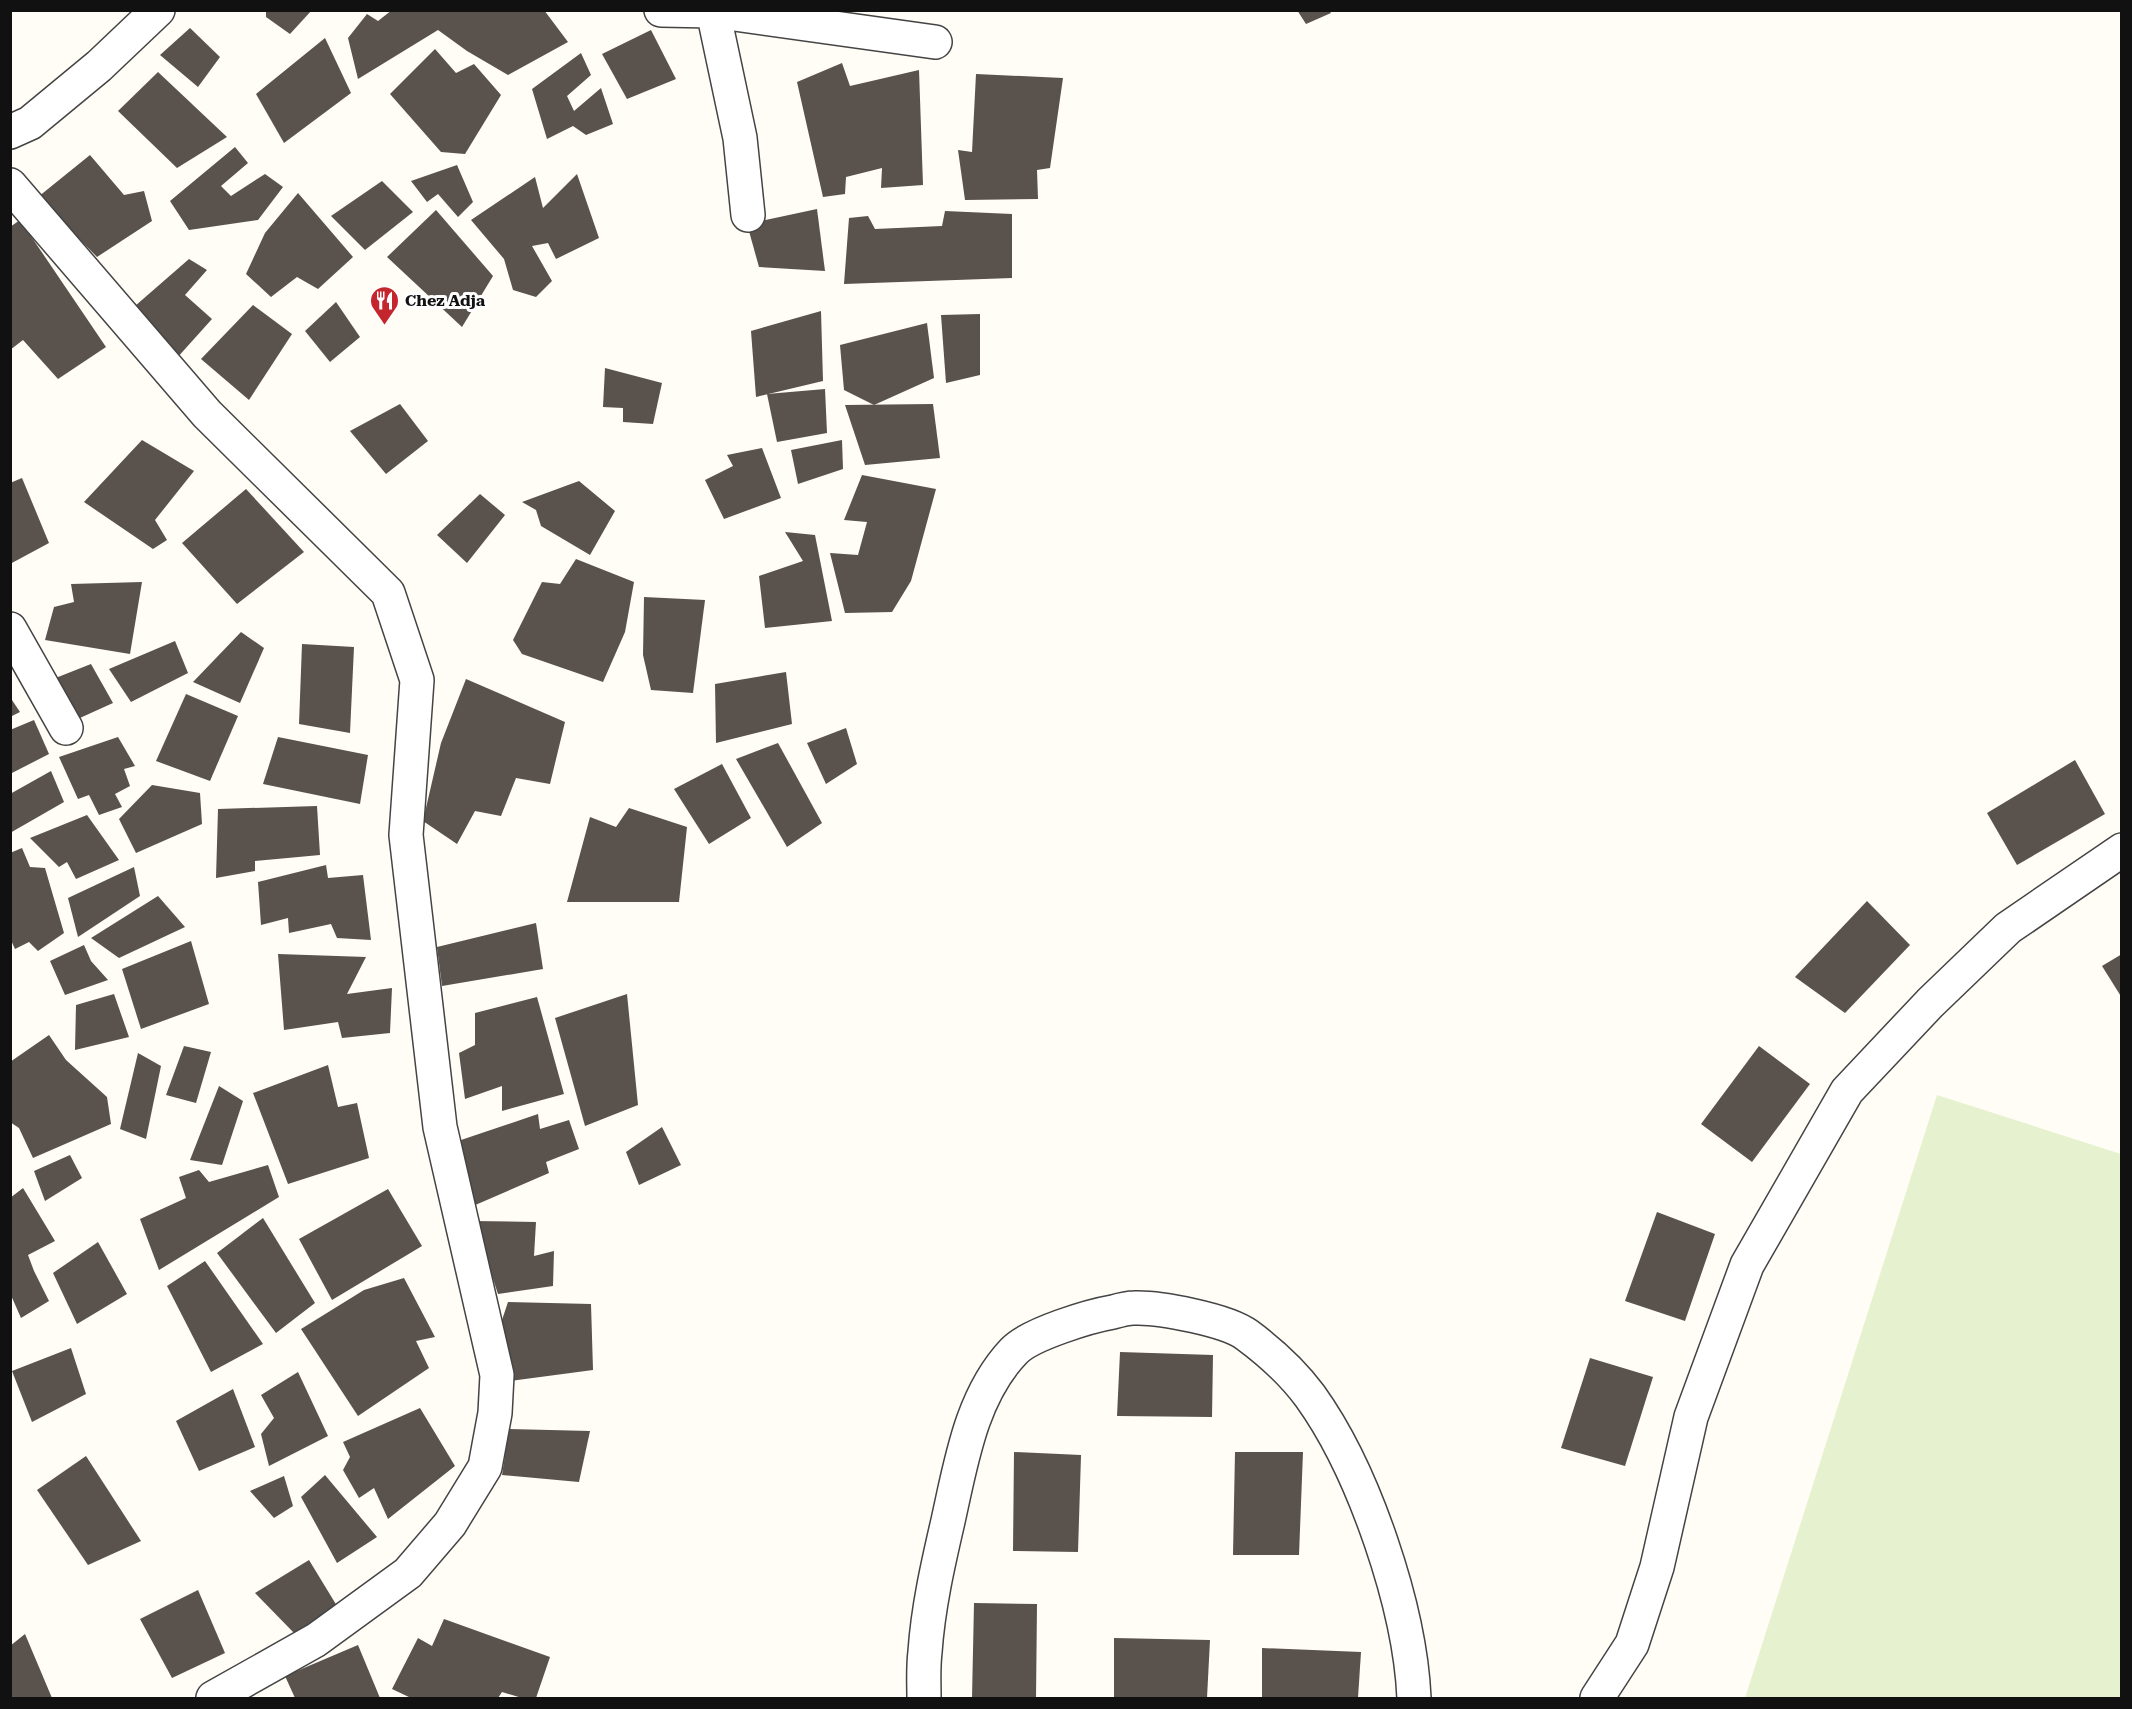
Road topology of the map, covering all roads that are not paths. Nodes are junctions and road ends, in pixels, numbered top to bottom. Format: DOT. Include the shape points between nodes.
graph roads {
  1 [pos="158,10"];
  2 [pos="662,10"];
  3 [pos="713,11"];
  4 [pos="935,42"];
  5 [pos="10,132"];
  6 [pos="10,185"];
  7 [pos="748,215"];
  8 [pos="10,629"];
  9 [pos="66,728"];
  10 [pos="2121,850"];
  11 [pos="213,1698"];
  12 [pos="924,1698"];
  13 [pos="1414,1698"];
  14 [pos="1597,1698"];
  1 -- 5 [label="street" via="30,123"];
  2 -- 3 [label="street"];
  3 -- 4 [label="street"];
  3 -- 7 [label="street" via="740,138"];
  6 -- 11 [label="street" via="207,414 388,593 417,680 406,835 440,1127 497,1374 495,1413 485,1467 450,1524 408,1573 316,1640"];
  8 -- 9 [label="street"];
  10 -- 14 [label="street" via="2008,928 1847,1091 1747,1265 1691,1418 1657,1567 1632,1644"];
  12 -- 13 [label="street" via="924,1652 938,1563 970,1430 990,1382 1015,1349 1043,1334 1100,1314 1134,1308 1203,1317 1245,1334 1282,1365 1309,1395 1340,1443 1384,1553 1413,1670"];
}
